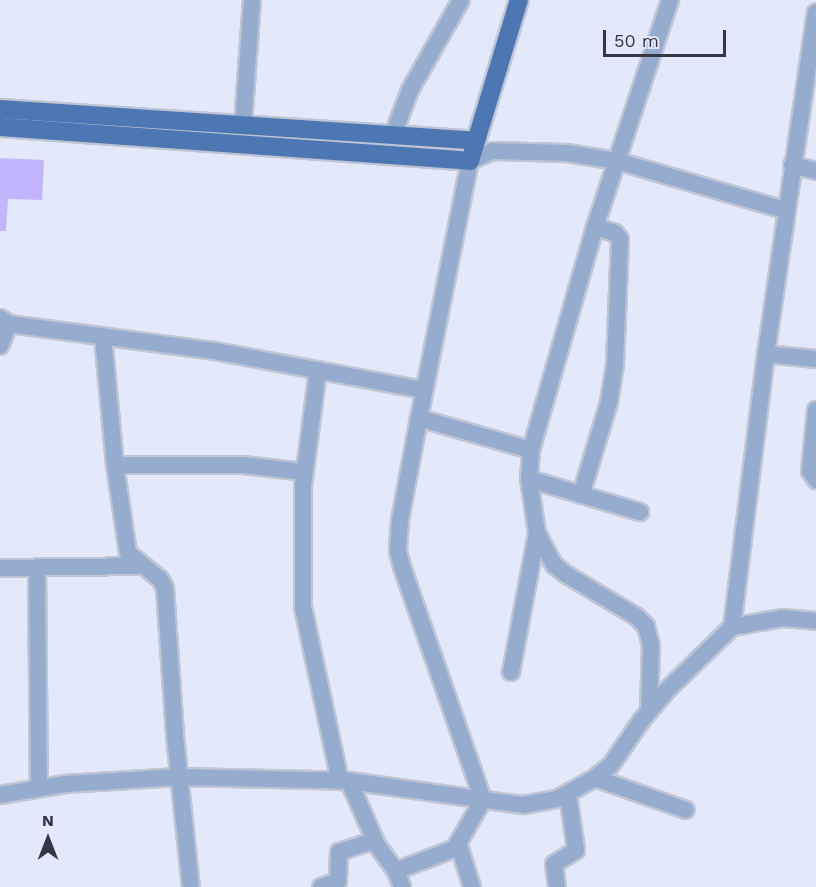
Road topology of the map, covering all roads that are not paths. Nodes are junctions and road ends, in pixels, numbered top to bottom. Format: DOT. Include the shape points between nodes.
graph roads {
  1 [pos="252,0"];
  2 [pos="461,0"];
  3 [pos="519,0"];
  4 [pos="670,0"];
  5 [pos="816,13"];
  6 [pos="809,98"];
  7 [pos="0,109"];
  8 [pos="35,120"];
  9 [pos="243,125"];
  10 [pos="0,127"];
  11 [pos="393,135"];
  12 [pos="476,141"];
  13 [pos="492,151"];
  14 [pos="470,161"];
  15 [pos="617,161"];
  16 [pos="792,165"];
  17 [pos="816,171"];
  18 [pos="785,210"];
  19 [pos="595,227"];
  20 [pos="4,321"];
  21 [pos="103,336"];
  22 [pos="0,346"];
  23 [pos="766,354"];
  24 [pos="816,359"];
  25 [pos="318,370"];
  26 [pos="424,390"];
  27 [pos="816,410"];
  28 [pos="419,418"];
  29 [pos="531,450"];
  30 [pos="115,465"];
  31 [pos="304,472"];
  32 [pos="530,479"];
  33 [pos="816,480"];
  34 [pos="581,495"];
  35 [pos="640,512"];
  36 [pos="537,533"];
  37 [pos="142,566"];
  38 [pos="37,567"];
  39 [pos="0,568"];
  40 [pos="816,621"];
  41 [pos="732,627"];
  42 [pos="511,672"];
  43 [pos="649,711"];
  44 [pos="179,777"];
  45 [pos="595,778"];
  46 [pos="345,781"];
  47 [pos="39,787"];
  48 [pos="568,794"];
  49 [pos="0,795"];
  50 [pos="483,800"];
  51 [pos="686,810"];
  52 [pos="375,840"];
  53 [pos="459,847"];
  54 [pos="396,871"];
  55 [pos="191,887"];
  56 [pos="321,887"];
  57 [pos="402,887"];
  58 [pos="472,887"];
  59 [pos="557,887"];
  1 -- 9 [label="street"];
  2 -- 11 [label="street" via="410,90"];
  3 -- 12 [label="main road"];
  4 -- 15 [label="street"];
  5 -- 6 [label="street"];
  6 -- 16 [label="street"];
  7 -- 8 [label="main road"];
  8 -- 9 [label="main road"];
  8 -- 10 [label="main road"];
  8 -- 14 [label="main road"];
  9 -- 11 [label="main road"];
  11 -- 12 [label="main road"];
  12 -- 13 [label="street"];
  12 -- 14 [label="main road"];
  13 -- 14 [label="street"];
  13 -- 15 [label="street" via="567,153"];
  14 -- 26 [label="street"];
  15 -- 18 [label="street"];
  15 -- 19 [label="street"];
  16 -- 17 [label="street"];
  16 -- 18 [label="street"];
  18 -- 23 [label="street"];
  19 -- 29 [label="street"];
  19 -- 34 [label="street" via="615,232 620,239 615,364 609,402"];
  20 -- 21 [label="street"];
  20 -- 22 [label="street"];
  21 -- 25 [label="street"];
  21 -- 30 [label="street"];
  23 -- 24 [label="street"];
  23 -- 41 [label="street"];
  25 -- 26 [label="street"];
  25 -- 31 [label="street"];
  26 -- 28 [label="street"];
  27 -- 33 [label="street" via="810,471"];
  28 -- 29 [label="street"];
  28 -- 50 [label="street" via="398,551"];
  29 -- 32 [label="street"];
  30 -- 31 [label="street" via="243,465"];
  30 -- 37 [label="street" via="128,553"];
  31 -- 46 [label="street" via="303,607"];
  32 -- 34 [label="street"];
  32 -- 36 [label="street"];
  34 -- 35 [label="street"];
  36 -- 42 [label="street"];
  36 -- 43 [label="street" via="554,565 637,616 646,626 651,645"];
  37 -- 38 [label="street"];
  37 -- 44 [label="street" via="160,579 165,588"];
  38 -- 39 [label="street"];
  38 -- 47 [label="street"];
  40 -- 41 [label="street" via="783,618"];
  41 -- 43 [label="street"];
  43 -- 45 [label="street" via="611,765"];
  44 -- 46 [label="street"];
  44 -- 47 [label="street"];
  44 -- 55 [label="street"];
  45 -- 48 [label="street"];
  45 -- 51 [label="street"];
  46 -- 50 [label="street"];
  46 -- 52 [label="street"];
  47 -- 49 [label="street"];
  48 -- 50 [label="street" via="522,805"];
  48 -- 59 [label="street" via="576,850 554,864"];
  50 -- 53 [label="street" via="459,839"];
  52 -- 54 [label="street"];
  52 -- 56 [label="street" via="339,852 338,881"];
  53 -- 54 [label="street"];
  53 -- 58 [label="street"];
  54 -- 57 [label="street"];
}
